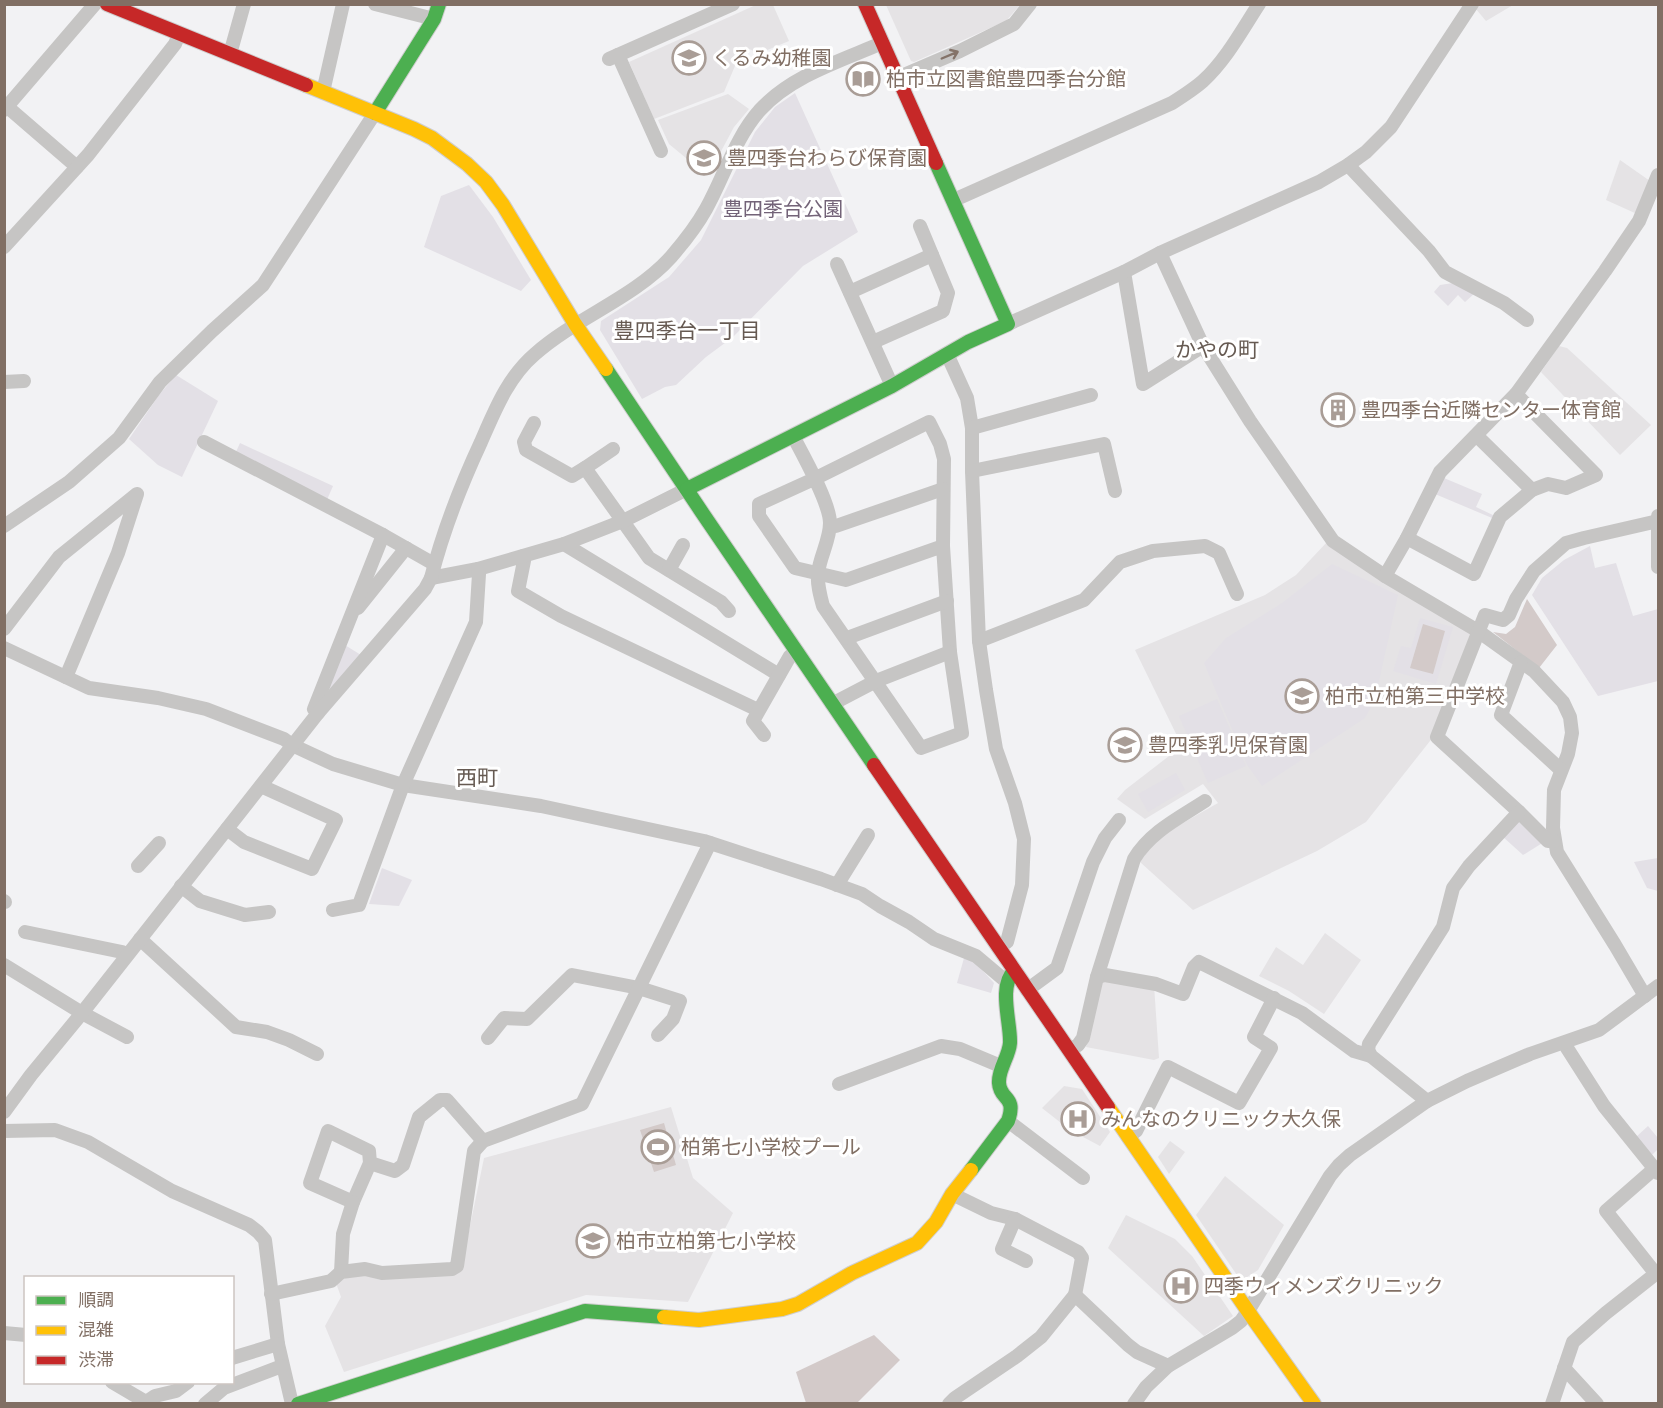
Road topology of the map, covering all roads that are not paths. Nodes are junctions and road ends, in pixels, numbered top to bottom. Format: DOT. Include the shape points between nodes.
graph roads {
  1 [pos="95,4"];
  2 [pos="107,4"];
  3 [pos="244,4"];
  4 [pos="343,4"];
  5 [pos="375,4"];
  6 [pos="439,4"];
  7 [pos="733,4"];
  8 [pos="865,4"];
  9 [pos="1030,4"];
  10 [pos="1259,4"];
  11 [pos="1472,4"];
  12 [pos="434,19"];
  13 [pos="179,34"];
  14 [pos="882,43"];
  15 [pos="230,54"];
  16 [pos="897,78"];
  17 [pos="323,92"];
  18 [pos="6,107"];
  19 [pos="375,113"];
  20 [pos="661,151"];
  21 [pos="1348,165"];
  22 [pos="77,167"];
  23 [pos="1659,176"];
  24 [pos="954,200"];
  25 [pos="920,226"];
  26 [pos="4,247"];
  27 [pos="1160,253"];
  28 [pos="932,255"];
  29 [pos="837,264"];
  30 [pos="1124,272"];
  31 [pos="850,292"];
  32 [pos="1527,320"];
  33 [pos="575,324"];
  34 [pos="1008,324"];
  35 [pos="873,342"];
  36 [pos="1203,346"];
  37 [pos="947,354"];
  38 [pos="24,381"];
  39 [pos="4,382"];
  40 [pos="892,386"];
  41 [pos="1516,394"];
  42 [pos="1091,395"];
  43 [pos="534,423"];
  44 [pos="972,428"];
  45 [pos="793,436"];
  46 [pos="1477,436"];
  47 [pos="204,442"];
  48 [pos="613,449"];
  49 [pos="585,468"];
  50 [pos="972,471"];
  51 [pos="814,479"];
  52 [pos="687,489"];
  53 [pos="943,489"];
  54 [pos="1532,490"];
  55 [pos="1115,491"];
  56 [pos="1658,519"];
  57 [pos="623,521"];
  58 [pos="4,526"];
  59 [pos="830,526"];
  60 [pos="383,535"];
  61 [pos="1407,538"];
  62 [pos="564,544"];
  63 [pos="683,545"];
  64 [pos="944,546"];
  65 [pos="406,548"];
  66 [pos="523,556"];
  67 [pos="1659,567"];
  68 [pos="478,569"];
  69 [pos="669,570"];
  70 [pos="433,571"];
  71 [pos="818,573"];
  72 [pos="1385,576"];
  73 [pos="1237,594"];
  74 [pos="947,601"];
  75 [pos="729,611"];
  76 [pos="348,622"];
  77 [pos="4,628"];
  78 [pos="1478,631"];
  79 [pos="847,638"];
  80 [pos="979,640"];
  81 [pos="4,648"];
  82 [pos="797,652"];
  83 [pos="950,652"];
  84 [pos="1521,662"];
  85 [pos="779,675"];
  86 [pos="66,677"];
  87 [pos="876,681"];
  88 [pos="832,704"];
  89 [pos="758,710"];
  90 [pos="318,713"];
  91 [pos="764,735"];
  92 [pos="292,745"];
  93 [pos="1561,770"];
  94 [pos="404,785"];
  95 [pos="261,786"];
  96 [pos="1205,801"];
  97 [pos="1519,812"];
  98 [pos="1119,820"];
  99 [pos="227,829"];
  100 [pos="868,835"];
  101 [pos="1554,841"];
  102 [pos="159,843"];
  103 [pos="710,843"];
  104 [pos="138,866"];
  105 [pos="837,885"];
  106 [pos="181,886"];
  107 [pos="333,910"];
  108 [pos="269,912"];
  109 [pos="26,932"];
  110 [pos="140,939"];
  111 [pos="998,948"];
  112 [pos="127,955"];
  113 [pos="4,965"];
  114 [pos="1011,977"];
  115 [pos="1097,977"];
  116 [pos="1659,986"];
  117 [pos="639,988"];
  118 [pos="1027,990"];
  119 [pos="1645,996"];
  120 [pos="1274,998"];
  121 [pos="82,1013"];
  122 [pos="658,1035"];
  123 [pos="127,1037"];
  124 [pos="488,1038"];
  125 [pos="1566,1043"];
  126 [pos="1070,1050"];
  127 [pos="317,1054"];
  128 [pos="1371,1056"];
  129 [pos="1004,1067"];
  130 [pos="838,1084"];
  131 [pos="1427,1101"];
  132 [pos="4,1112"];
  133 [pos="1008,1121"];
  134 [pos="4,1131"];
  135 [pos="1128,1137"];
  136 [pos="483,1141"];
  137 [pos="370,1163"];
  138 [pos="1656,1171"];
  139 [pos="1083,1178"];
  140 [pos="952,1194"];
  141 [pos="353,1202"];
  142 [pos="1015,1219"];
  143 [pos="1026,1261"];
  144 [pos="341,1272"];
  145 [pos="1657,1273"];
  146 [pos="271,1294"];
  147 [pos="1075,1295"];
  148 [pos="1248,1311"];
  149 [pos="4,1334"];
  150 [pos="24,1335"];
  151 [pos="278,1344"];
  152 [pos="234,1357"];
  153 [pos="282,1366"];
  154 [pos="1168,1366"];
  155 [pos="1564,1368"];
  156 [pos="114,1384"];
  157 [pos="186,1384"];
  158 [pos="146,1403"];
  159 [pos="205,1404"];
  160 [pos="292,1404"];
  161 [pos="298,1404"];
  162 [pos="949,1404"];
  163 [pos="1134,1404"];
  164 [pos="1314,1404"];
  165 [pos="1552,1404"];
  166 [pos="1597,1404"];
  1 -- 18 [label="street"];
  2 -- 13 [label="street"];
  3 -- 15 [label="street"];
  4 -- 17 [label="street"];
  5 -- 12 [label="street"];
  6 -- 12 [label="street"];
  7 -- 20 [label="street" via="613,57"];
  8 -- 14 [label="street"];
  16 -- 9 [label="street, one-way" via="1014,24"];
  10 -- 24 [label="street" via="1216,68 1188,93"];
  11 -- 21 [label="street" via="1391,127"];
  12 -- 19 [label="street"];
  13 -- 15 [label="street"];
  13 -- 22 [label="street" via="175,45"];
  14 -- 16 [label="street"];
  14 -- 33 [label="street" via="807,76 760,110 746,128 707,208 670,258 647,279"];
  15 -- 17 [label="street"];
  16 -- 24 [label="street"];
  17 -- 19 [label="street"];
  18 -- 22 [label="street"];
  19 -- 33 [label="street" via="432,138 486,182"];
  19 -- 58 [label="street" via="262,285 160,382 119,438 69,482"];
  21 -- 27 [label="street" via="1319,183"];
  21 -- 32 [label="street" via="1445,272 1504,303"];
  22 -- 26 [label="street"];
  23 -- 41 [label="street" via="1639,221"];
  24 -- 34 [label="street"];
  25 -- 28 [label="street"];
  27 -- 30 [label="street"];
  27 -- 36 [label="street"];
  28 -- 31 [label="street"];
  28 -- 35 [label="street" via="948,293 943,311"];
  29 -- 31 [label="street"];
  30 -- 34 [label="street"];
  30 -- 36 [label="street" via="1143,384"];
  31 -- 35 [label="street"];
  33 -- 52 [label="street"];
  33 -- 70 [label="street" via="534,355 500,399 462,484"];
  34 -- 37 [label="street"];
  35 -- 40 [label="street"];
  36 -- 72 [label="street" via="1333,541"];
  37 -- 40 [label="street"];
  37 -- 44 [label="street" via="967,398"];
  38 -- 39 [label="street"];
  40 -- 45 [label="street"];
  41 -- 46 [label="street"];
  41 -- 54 [label="street" via="1596,475 1566,488 1548,484"];
  42 -- 44 [label="street"];
  43 -- 49 [label="street" via="524,442 526,450 572,476"];
  44 -- 50 [label="street"];
  45 -- 51 [label="street"];
  45 -- 52 [label="street"];
  46 -- 54 [label="street"];
  46 -- 61 [label="street" via="1440,472"];
  47 -- 60 [label="street"];
  48 -- 49 [label="street"];
  49 -- 57 [label="street"];
  50 -- 55 [label="street" via="1104,444"];
  50 -- 80 [label="street"];
  51 -- 53 [label="street" via="929,422 944,459"];
  51 -- 59 [label="street" via="829,511"];
  51 -- 71 [label="street" via="759,504 759,516 795,568"];
  52 -- 57 [label="street"];
  52 -- 82 [label="street"];
  53 -- 59 [label="street"];
  53 -- 64 [label="street"];
  54 -- 61 [label="street" via="1500,517 1474,574"];
  56 -- 67 [label="street"];
  56 -- 78 [label="street" via="1566,543 1534,572 1509,615 1503,620 1485,615"];
  57 -- 62 [label="street"];
  57 -- 69 [label="street" via="649,558"];
  59 -- 71 [label="street"];
  60 -- 65 [label="street"];
  60 -- 76 [label="street"];
  61 -- 72 [label="street"];
  62 -- 66 [label="street"];
  62 -- 85 [label="street"];
  63 -- 69 [label="street"];
  64 -- 71 [label="street" via="846,580"];
  64 -- 74 [label="street"];
  65 -- 70 [label="street"];
  65 -- 76 [label="street"];
  66 -- 68 [label="street"];
  66 -- 89 [label="street" via="518,591 561,616"];
  68 -- 70 [label="street"];
  68 -- 94 [label="street" via="476,622"];
  69 -- 75 [label="street"];
  70 -- 90 [label="street" via="425,589"];
  71 -- 79 [label="street" via="823,606"];
  72 -- 78 [label="street"];
  73 -- 80 [label="street" via="1219,553 1205,546 1153,551 1120,562 1084,600"];
  74 -- 79 [label="street"];
  74 -- 83 [label="street"];
  76 -- 90 [label="street" via="314,709"];
  77 -- 86 [label="street" via="58,557 137,494 118,553"];
  78 -- 84 [label="street"];
  78 -- 97 [label="street" via="1437,737"];
  79 -- 87 [label="street"];
  80 -- 111 [label="street" via="996,749 1024,839 1022,885 1007,942"];
  81 -- 86 [label="street"];
  82 -- 85 [label="street" via="790,656"];
  82 -- 88 [label="street"];
  83 -- 87 [label="street"];
  83 -- 87 [label="street" via="962,733 921,748"];
  84 -- 93 [label="street" via="1555,693 1570,717 1572,742"];
  84 -- 93 [label="street" via="1501,715"];
  85 -- 89 [label="street"];
  86 -- 92 [label="street" via="89,688 206,709 262,729"];
  87 -- 88 [label="street"];
  88 -- 111 [label="street"];
  89 -- 91 [label="street" via="753,721"];
  90 -- 92 [label="street"];
  92 -- 94 [label="street" via="333,764"];
  92 -- 95 [label="street"];
  93 -- 101 [label="street" via="1554,790"];
  94 -- 103 [label="street" via="541,806"];
  94 -- 107 [label="street" via="359,905"];
  95 -- 99 [label="street"];
  95 -- 99 [label="street" via="336,820 312,869 244,842"];
  96 -- 115 [label="street" via="1141,847"];
  97 -- 101 [label="street" via="1548,841"];
  97 -- 128 [label="street" via="1453,888 1443,927 1369,1044"];
  98 -- 118 [label="street" via="1094,862 1057,969"];
  99 -- 106 [label="street"];
  100 -- 105 [label="street"];
  101 -- 119 [label="street"];
  102 -- 104 [label="street"];
  103 -- 105 [label="street"];
  103 -- 117 [label="street"];
  105 -- 114 [label="street" via="862,894 934,939 976,956 988,968"];
  106 -- 108 [label="street" via="200,901 245,915"];
  106 -- 110 [label="street"];
  109 -- 112 [label="street"];
  110 -- 112 [label="street"];
  110 -- 127 [label="street" via="236,1027 267,1032"];
  111 -- 114 [label="street"];
  112 -- 121 [label="street"];
  113 -- 121 [label="street"];
  114 -- 118 [label="street"];
  114 -- 129 [label="street" via="1006,1009 1009,1050"];
  115 -- 120 [label="street" via="1106,975 1156,984 1183,994 1199,962"];
  115 -- 126 [label="street" via="1083,1038"];
  116 -- 119 [label="street"];
  117 -- 122 [label="street" via="680,1001 673,1019"];
  117 -- 124 [label="street" via="572,975 527,1019 504,1018"];
  117 -- 136 [label="street" via="582,1104"];
  118 -- 126 [label="street"];
  119 -- 125 [label="street" via="1599,1030"];
  120 -- 128 [label="street" via="1354,1051"];
  120 -- 135 [label="street" via="1254,1037 1271,1048 1239,1103 1168,1067 1136,1131"];
  121 -- 123 [label="street"];
  121 -- 132 [label="street"];
  125 -- 131 [label="street" via="1519,1058"];
  125 -- 138 [label="street" via="1604,1106"];
  126 -- 135 [label="street"];
  128 -- 131 [label="street"];
  129 -- 130 [label="street" via="960,1049 941,1046"];
  129 -- 133 [label="street" via="999,1083 1011,1101"];
  131 -- 148 [label="street" via="1339,1165 1316,1196"];
  133 -- 139 [label="street"];
  133 -- 140 [label="street"];
  134 -- 146 [label="street" via="55,1130 88,1142 172,1191 249,1225 265,1240"];
  135 -- 148 [label="street"];
  136 -- 137 [label="street" via="447,1100 440,1100 418,1117 403,1165 395,1171"];
  136 -- 144 [label="street" via="474,1151 457,1266 382,1273 365,1269"];
  137 -- 141 [label="street"];
  137 -- 141 [label="street" via="369,1151 328,1131 310,1183"];
  138 -- 145 [label="street" via="1606,1211"];
  140 -- 142 [label="street" via="990,1213"];
  140 -- 161 [label="street" via="936,1222 916,1243 782,1310 699,1320 585,1311"];
  141 -- 144 [label="street" via="342,1234"];
  142 -- 143 [label="street" via="1002,1249"];
  142 -- 147 [label="street" via="1078,1251 1082,1258"];
  144 -- 146 [label="street" via="331,1281"];
  145 -- 155 [label="street" via="1573,1342"];
  146 -- 151 [label="street"];
  147 -- 154 [label="street" via="1137,1352"];
  147 -- 162 [label="street" via="1041,1337"];
  148 -- 154 [label="street" via="1232,1328"];
  148 -- 164 [label="street"];
  149 -- 150 [label="street"];
  151 -- 152 [label="street"];
  151 -- 153 [label="street"];
  153 -- 159 [label="street" via="224,1388"];
  153 -- 160 [label="street"];
  154 -- 163 [label="street"];
  155 -- 165 [label="street"];
  155 -- 166 [label="street"];
  156 -- 158 [label="street"];
  157 -- 158 [label="street"];
}
